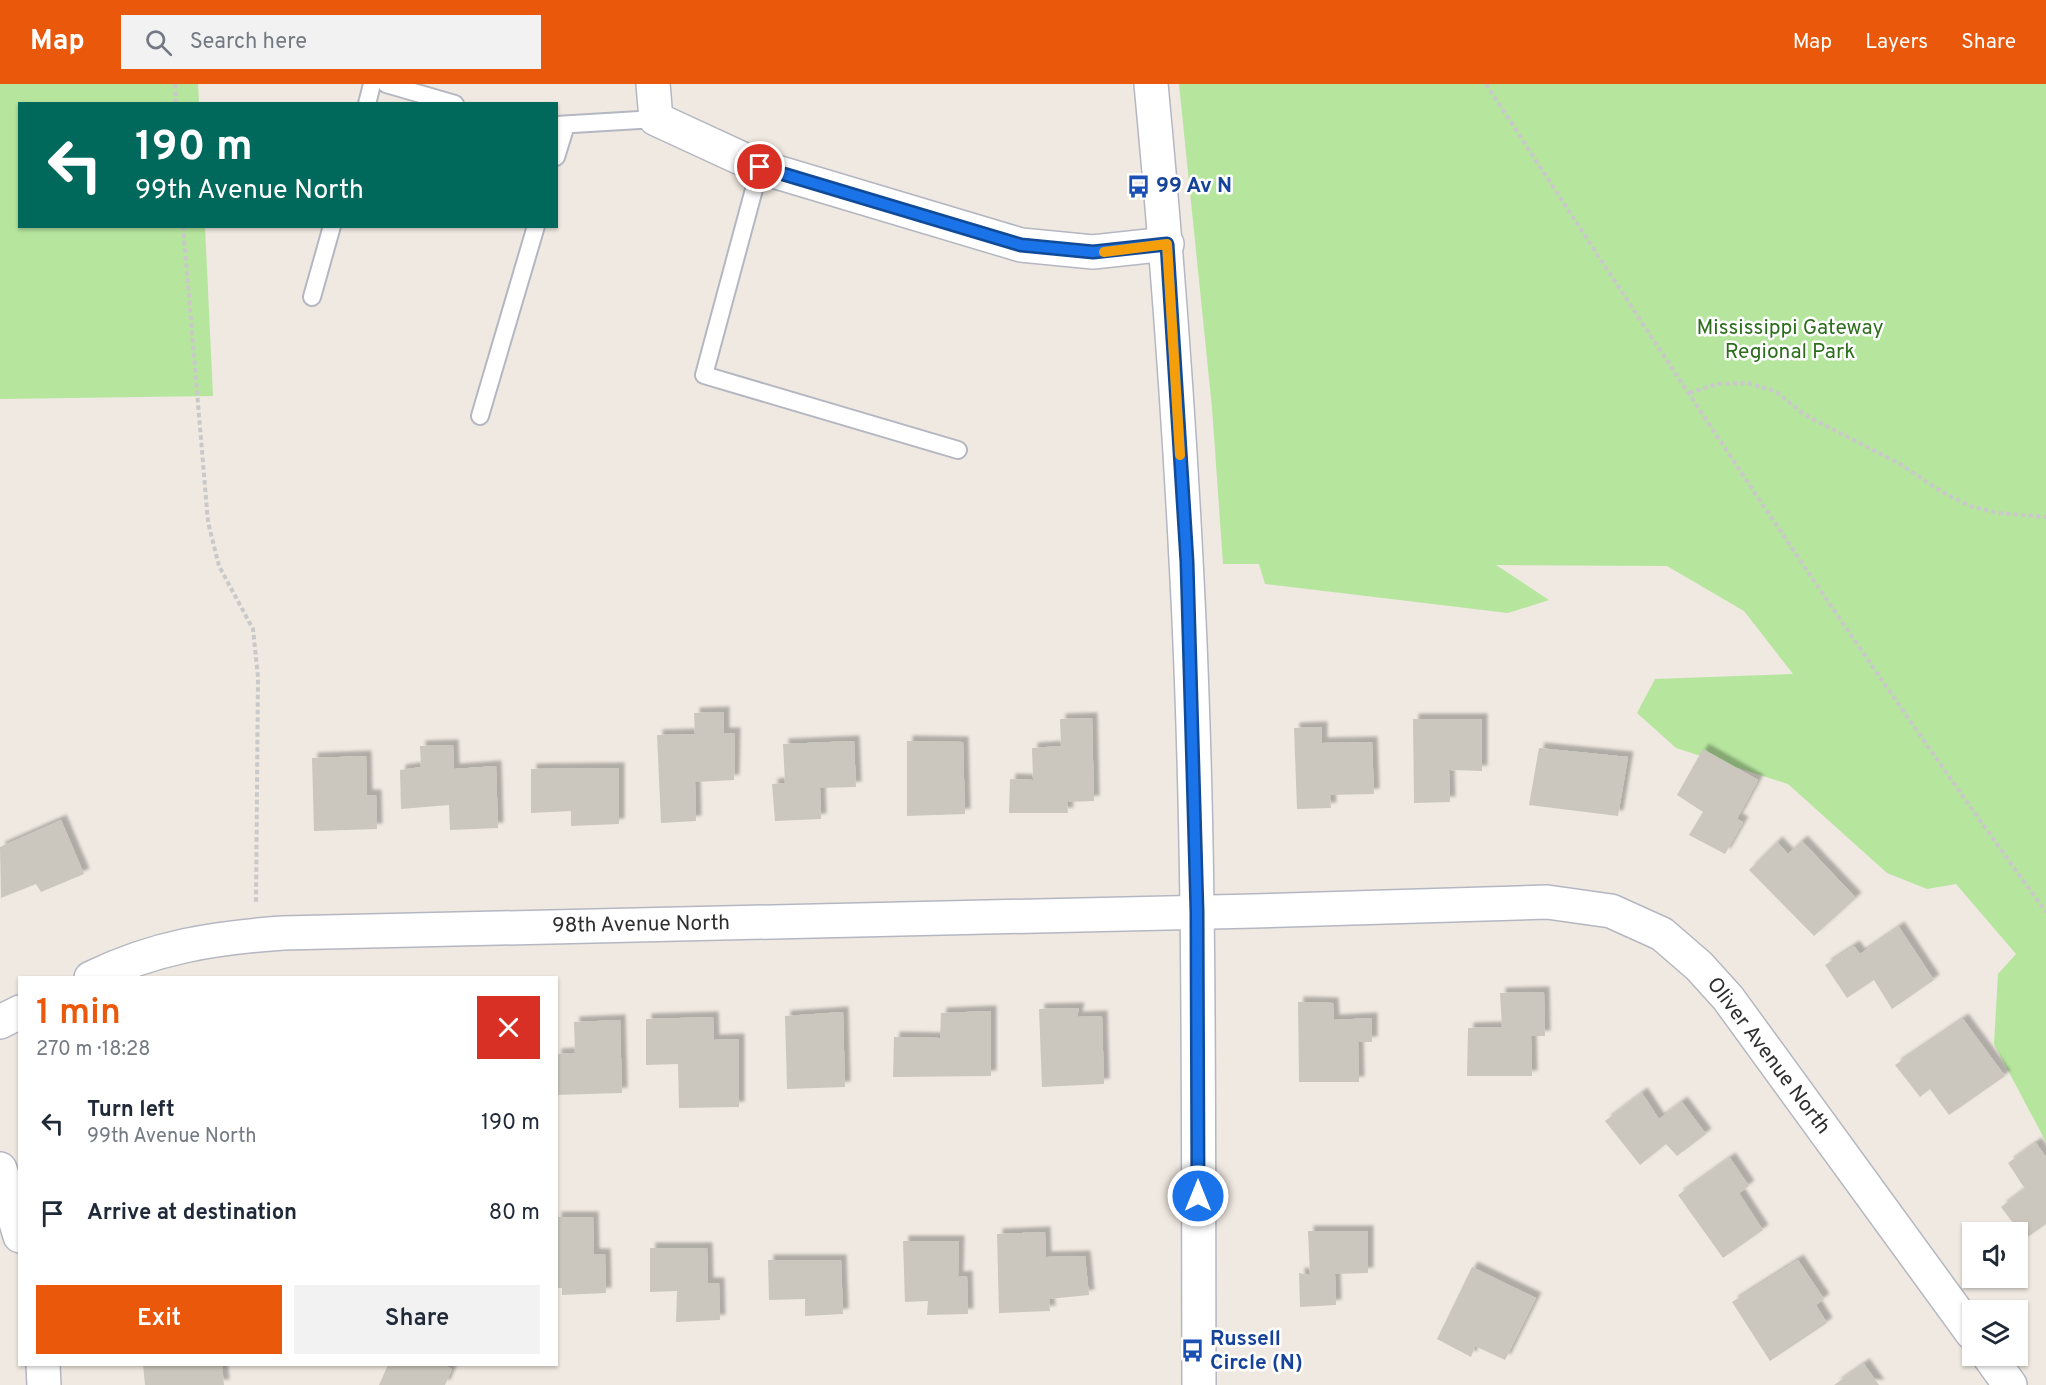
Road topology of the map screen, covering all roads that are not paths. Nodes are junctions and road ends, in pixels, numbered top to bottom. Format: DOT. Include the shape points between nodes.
graph roads {
  1 [pos="372,84"];
  2 [pos="386,84"];
  3 [pos="653,84"];
  4 [pos="1151,84"];
  5 [pos="368,102"];
  6 [pos="447,102"];
  7 [pos="656,119"];
  8 [pos="561,125"];
  9 [pos="558,145"];
  10 [pos="760,167"];
  11 [pos="331,228"];
  12 [pos="535,228"];
  13 [pos="1167,244"];
  14 [pos="312,297"];
  15 [pos="480,416"];
  16 [pos="958,450"];
  17 [pos="1197,912"];
  18 [pos="95,976"];
  19 [pos="18,1013"];
  20 [pos="0,1022"];
  21 [pos="0,1169"];
  22 [pos="18,1229"];
  23 [pos="1962,1319"];
  24 [pos="43,1366"];
  25 [pos="1996,1366"];
  26 [pos="44,1385"];
  27 [pos="1199,1385"];
  28 [pos="2010,1385"];
  1 -- 5 [label="lane"];
  2 -- 6 [label="lane"];
  3 -- 7 [label="street"];
  4 -- 13 [label="street"];
  7 -- 8 [label="lane"];
  7 -- 10 [label="street"];
  8 -- 9 [label="lane"];
  10 -- 13 [label="street" via="1021,245 1093,252"];
  10 -- 16 [label="lane" via="704,375"];
  11 -- 14 [label="lane"];
  12 -- 15 [label="lane"];
  13 -- 17 [label="street" via="1187,562"];
  17 -- 18 [label="street, 98th Avenue North" via="255,935 168,948"];
  17 -- 23 [label="street, Oliver Avenue North" via="1547,902 1611,911 1662,934 1728,998"];
  17 -- 27 [label="street"];
  19 -- 20 [label="street"];
  21 -- 22 [label="street"];
  24 -- 26 [label="street"];
  25 -- 28 [label="street"];
}
